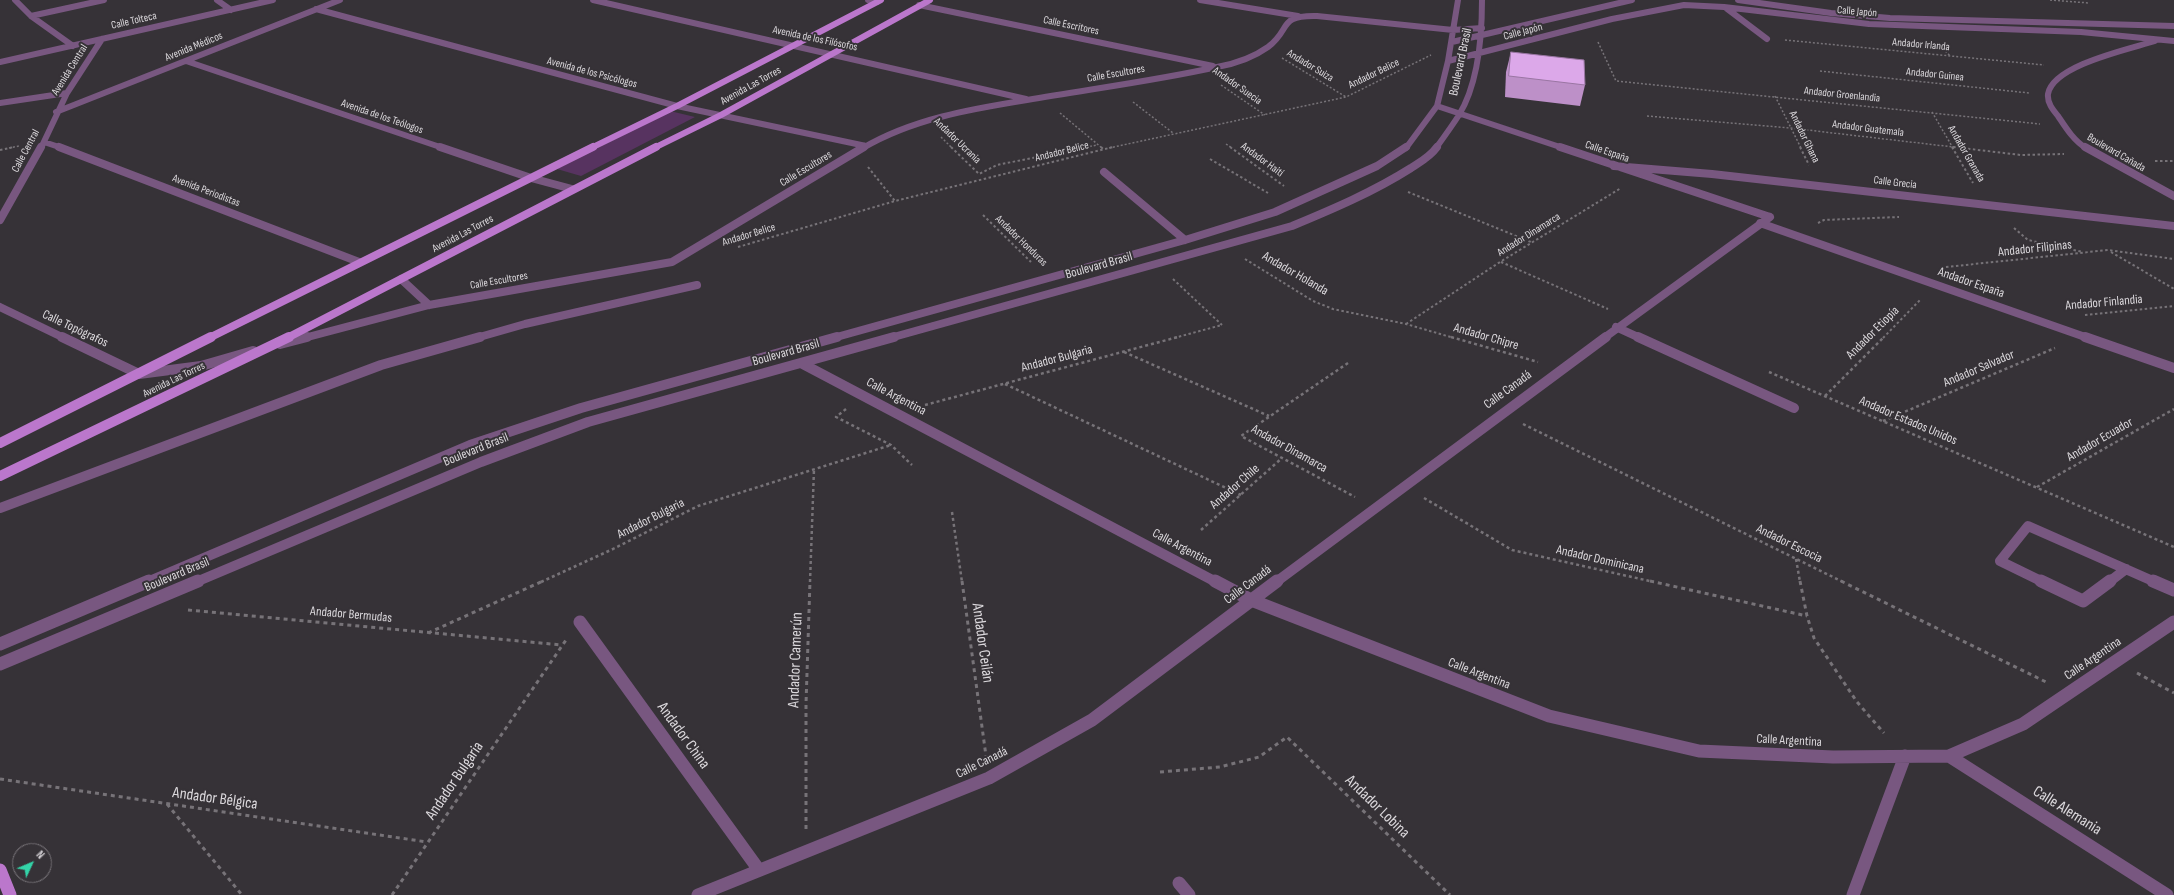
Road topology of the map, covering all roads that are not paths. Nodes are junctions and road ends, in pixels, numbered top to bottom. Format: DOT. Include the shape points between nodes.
graph roads {
  1 [pos="15,0"];
  2 [pos="104,0"];
  3 [pos="217,0"];
  4 [pos="273,0"];
  5 [pos="340,0"];
  6 [pos="593,0"];
  7 [pos="868,0"];
  8 [pos="930,0"];
  9 [pos="1200,0"];
  10 [pos="1458,0"];
  11 [pos="1482,0"];
  12 [pos="1632,0"];
  13 [pos="1738,0"];
  14 [pos="879,1"];
  15 [pos="919,5"];
  16 [pos="1724,7"];
  17 [pos="316,9"];
  18 [pos="231,10"];
  19 [pos="31,16"];
  20 [pos="1298,16"];
  21 [pos="2174,26"];
  22 [pos="1452,30"];
  23 [pos="1482,31"];
  24 [pos="2174,36"];
  25 [pos="102,39"];
  26 [pos="1767,39"];
  27 [pos="2160,39"];
  28 [pos="2174,41"];
  29 [pos="1452,43"];
  30 [pos="792,45"];
  31 [pos="73,46"];
  32 [pos="831,53"];
  33 [pos="1476,54"];
  34 [pos="186,61"];
  35 [pos="1448,61"];
  36 [pos="0,62"];
  37 [pos="1219,67"];
  38 [pos="66,93"];
  39 [pos="1032,100"];
  40 [pos="0,103"];
  41 [pos="677,106"];
  42 [pos="1438,106"];
  43 [pos="56,112"];
  44 [pos="1460,114"];
  45 [pos="721,115"];
  46 [pos="44,142"];
  47 [pos="866,146"];
  48 [pos="1614,166"];
  49 [pos="1104,172"];
  50 [pos="531,178"];
  51 [pos="572,189"];
  52 [pos="2174,196"];
  53 [pos="8,205"];
  54 [pos="0,206"];
  55 [pos="0,220"];
  56 [pos="1765,220"];
  57 [pos="2174,226"];
  58 [pos="1185,240"];
  59 [pos="359,262"];
  60 [pos="401,279"];
  61 [pos="697,286"];
  62 [pos="429,305"];
  63 [pos="0,307"];
  64 [pos="1616,327"];
  65 [pos="271,346"];
  66 [pos="801,362"];
  67 [pos="2174,368"];
  68 [pos="139,374"];
  69 [pos="1794,408"];
  70 [pos="0,443"];
  71 [pos="0,476"];
  72 [pos="0,508"];
  73 [pos="2126,569"];
  74 [pos="2174,590"];
  75 [pos="1251,600"];
  76 [pos="580,622"];
  77 [pos="2174,622"];
  78 [pos="0,644"];
  79 [pos="0,664"];
  80 [pos="1905,756"];
  81 [pos="1949,756"];
  82 [pos="0,870"];
  83 [pos="759,870"];
  84 [pos="1179,883"];
  85 [pos="10,895"];
  86 [pos="698,895"];
  87 [pos="1189,895"];
  88 [pos="1853,895"];
  89 [pos="2167,895"];
  1 -- 19 [label="street, Avenida Central"];
  2 -- 19 [label="street"];
  3 -- 18 [label="street"];
  4 -- 18 [label="street, Calle Tolteca"];
  5 -- 17 [label="street, Avenida Médicos"];
  6 -- 30 [label="street, Avenida de los Filósofos"];
  7 -- 14 [label="street"];
  8 -- 15 [label="main road, Avenida Las Torres"];
  9 -- 20 [label="street"];
  10 -- 22 [label="street, Boulevard Brasil"];
  11 -- 23 [label="street, Boulevard Brasil"];
  12 -- 23 [label="street, Calle Japón"];
  13 -- 21 [label="street, Calle Japón" via="1890,18"];
  14 -- 30 [label="main road, Avenida Las Torres"];
  15 -- 32 [label="main road, Avenida Las Torres"];
  15 -- 37 [label="street, Calle Escritores"];
  16 -- 26 [label="street"];
  16 -- 27 [label="street, Calle Japón" via="1869,24 2081,32"];
  16 -- 33 [label="street, Calle Japón" via="1667,7"];
  17 -- 34 [label="street, Avenida Médicos"];
  17 -- 41 [label="street, Avenida de los Psicólogos"];
  18 -- 25 [label="street, Calle Tolteca"];
  19 -- 31 [label="street, Avenida Central"];
  20 -- 22 [label="street"];
  20 -- 37 [label="street, Calle Escultores" via="1289,21 1272,45 1266,49 1251,57"];
  22 -- 23 [label="street"];
  22 -- 29 [label="street, Boulevard Brasil"];
  23 -- 29 [label="street, Calle Japón"];
  23 -- 33 [label="street, Boulevard Brasil"];
  24 -- 27 [label="street"];
  25 -- 31 [label="street, Calle Tolteca"];
  25 -- 38 [label="street, Avenida Central"];
  27 -- 28 [label="street, Calle Japón"];
  27 -- 52 [label="street, Boulevard Cañada" via="2073,68 2053,83 2048,96 2050,106 2079,144"];
  29 -- 35 [label="street, Boulevard Brasil"];
  30 -- 32 [label="street, Avenida de los Filósofos"];
  30 -- 41 [label="main road, Avenida Las Torres"];
  31 -- 36 [label="street, Calle Tolteca"];
  32 -- 39 [label="street, Avenida de los Filósofos"];
  32 -- 45 [label="main road, Avenida Las Torres"];
  33 -- 35 [label="street, Calle Japón"];
  33 -- 44 [label="street, Boulevard Brasil" via="1470,90"];
  34 -- 43 [label="street, Avenida Médicos"];
  34 -- 50 [label="street, Avenida de los Teólogos"];
  35 -- 42 [label="street, Boulevard Brasil"];
  37 -- 39 [label="street, Calle Escultores"];
  38 -- 40 [label="street"];
  38 -- 43 [label="street, Avenida Central"];
  39 -- 47 [label="street, Calle Escultores" via="962,111 925,120"];
  41 -- 45 [label="street, Avenida de los Psicólogos"];
  41 -- 50 [label="main road, Avenida Las Torres"];
  42 -- 44 [label="street, Calle España"];
  42 -- 58 [label="street, Boulevard Brasil" via="1405,149 1377,166 1275,212"];
  43 -- 46 [label="street, Calle Central"];
  44 -- 48 [label="street, Calle España"];
  44 -- 66 [label="street, Boulevard Brasil" via="1432,154 1347,203 1292,226"];
  45 -- 47 [label="street, Avenida de los Psicólogos"];
  45 -- 51 [label="main road, Avenida Las Torres"];
  46 -- 53 [label="street, Calle Central"];
  46 -- 59 [label="street, Avenida Periodistas"];
  47 -- 62 [label="street, Calle Escultores" via="672,262"];
  48 -- 56 [label="street, Calle España"];
  48 -- 57 [label="street, Calle Grecia" via="1712,174"];
  49 -- 58 [label="street"];
  50 -- 51 [label="street, Avenida de los Teólogos"];
  50 -- 59 [label="main road, Avenida Las Torres"];
  51 -- 60 [label="main road, Avenida Las Torres"];
  53 -- 54 [label="street"];
  53 -- 55 [label="street, Calle Central"];
  56 -- 64 [label="street, Calle Canadá"];
  56 -- 67 [label="street, Andador España" via="1793,235"];
  58 -- 78 [label="street, Boulevard Brasil" via="581,408 470,445"];
  59 -- 68 [label="main road, Avenida Las Torres"];
  60 -- 62 [label="street"];
  60 -- 65 [label="main road, Avenida Las Torres"];
  61 -- 72 [label="street" via="526,324 381,364"];
  62 -- 65 [label="street, Calle Escultores"];
  63 -- 68 [label="street, Calle Topógrafos"];
  64 -- 69 [label="street"];
  64 -- 75 [label="street, Calle Canadá"];
  65 -- 68 [label="street, Calle Escultores" via="201,366"];
  65 -- 71 [label="main road, Avenida Las Torres"];
  66 -- 75 [label="street, Calle Argentina"];
  66 -- 79 [label="street, Boulevard Brasil" via="588,422 481,462"];
  68 -- 70 [label="main road, Avenida Las Torres"];
  73 -- 73 [label="street" via="2083,601 2000,561 2028,526"];
  73 -- 74 [label="street"];
  75 -- 80 [label="street, Calle Argentina" via="1557,718 1699,751 1833,757"];
  75 -- 83 [label="street, Calle Canadá" via="1092,720 989,778"];
  76 -- 83 [label="street, Andador China"];
  77 -- 81 [label="street, Calle Argentina" via="2023,724"];
  80 -- 81 [label="street, Calle Argentina"];
  80 -- 88 [label="street"];
  81 -- 89 [label="street, Calle Alemania"];
  82 -- 85 [label="main road"];
  83 -- 86 [label="street, Calle Canadá"];
  84 -- 87 [label="street"];
}
